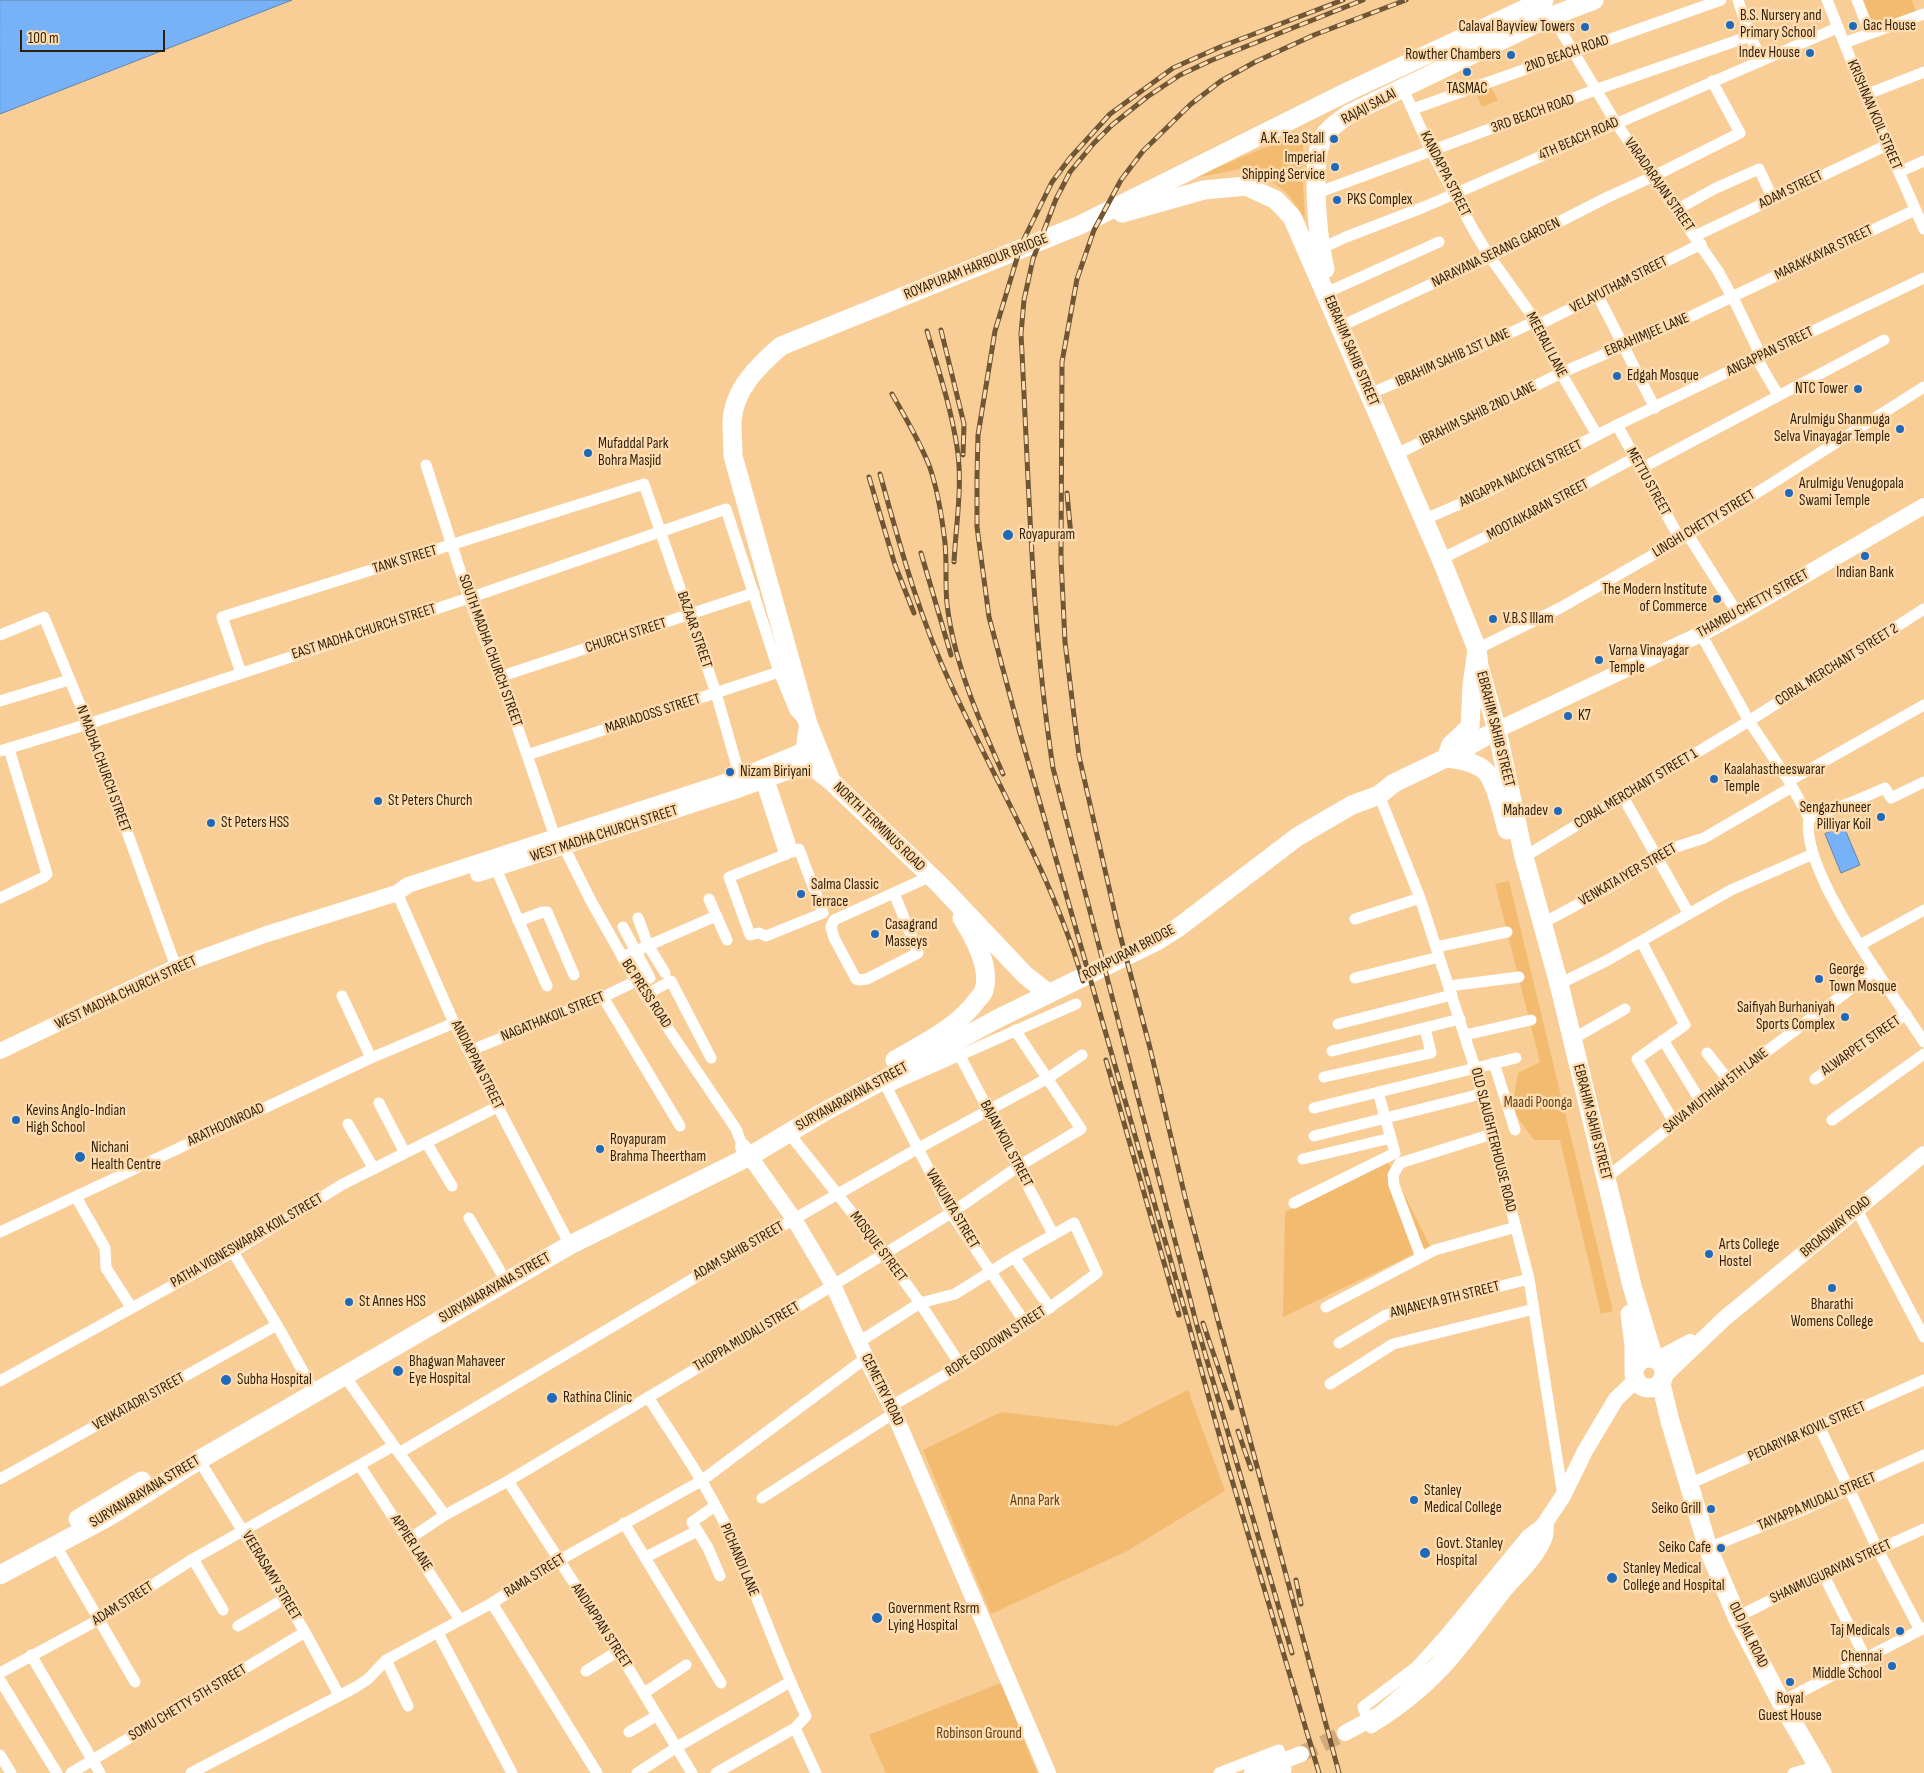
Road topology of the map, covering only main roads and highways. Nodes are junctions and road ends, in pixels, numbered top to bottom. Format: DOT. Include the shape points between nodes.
graph roads {
  1 [pos="1594,0"];
  2 [pos="1548,8"];
  3 [pos="1352,90"];
  4 [pos="1080,225"];
  5 [pos="1339,327"];
  6 [pos="1924,506"];
  7 [pos="754,530"];
  8 [pos="1478,649"];
  9 [pos="808,724"];
  10 [pos="1496,730"];
  11 [pos="807,757"];
  12 [pos="1446,758"];
  13 [pos="1498,775"];
  14 [pos="831,781"];
  15 [pos="559,842"];
  16 [pos="935,880"];
  17 [pos="1049,994"];
  18 [pos="0,1051"];
  19 [pos="746,1152"];
  20 [pos="1924,1154"];
  21 [pos="566,1239"];
  22 [pos="1659,1370"];
  23 [pos="1636,1378"];
  24 [pos="1682,1461"];
  25 [pos="0,1562"];
  26 [pos="0,1575"];
  27 [pos="1345,1732"];
  28 [pos="1301,1754"];
  29 [pos="1820,1770"];
  30 [pos="1048,1773"];
  31 [pos="1252,1773"];
  1 -- 2 [label="main road, RAJAJI SALAI"];
  2 -- 3 [label="main road, RAJAJI SALAI"];
  2 -- 5 [label="main road, RAJAJI SALAI" via="1404,89 1348,114 1321,141 1316,170 1320,249"];
  3 -- 4 [label="main road, ROYAPURAM HARBOUR BRIDGE"];
  4 -- 5 [label="main road, EBRAHIM SAHIB STREET" via="1204,190 1246,186 1276,200 1292,217"];
  4 -- 7 [label="main road, ROYAPURAM HARBOUR BRIDGE" via="781,346 761,364 741,390 732,418 733,456"];
  5 -- 8 [label="main road, EBRAHIM SAHIB STREET"];
  6 -- 10 [label="main road, THAMBU CHETTY STREET" via="1701,634"];
  7 -- 9 [label="main road, NORTH TERMINUS ROAD"];
  8 -- 10 [label="main road, EBRAHIM SAHIB STREET"];
  8 -- 12 [label="main road" via="1470,727 1451,745"];
  9 -- 11 [label="main road"];
  9 -- 14 [label="main road, NORTH TERMINUS ROAD"];
  10 -- 12 [label="main road, ROYAPURAM BRIDGE"];
  10 -- 13 [label="main road, EBRAHIM SAHIB STREET"];
  11 -- 14 [label="main road"];
  11 -- 15 [label="main road, WEST MADHA CHURCH STREET"];
  11 -- 15 [label="main road, WEST MADHA CHURCH STREET" via="765,780"];
  12 -- 13 [label="main road, EBRAHIM SAHIB STREET"];
  12 -- 17 [label="main road, ROYAPURAM BRIDGE" via="1296,837 1172,932"];
  13 -- 22 [label="main road, EBRAHIM SAHIB STREET" via="1543,922 1632,1286"];
  13 -- 23 [label="main road, EBRAHIM SAHIB STREET" via="1625,1289 1633,1329"];
  14 -- 16 [label="main road, NORTH TERMINUS ROAD"];
  15 -- 18 [label="main road, WEST MADHA CHURCH STREET" via="432,883 408,885 397,893 176,967"];
  16 -- 17 [label="main road, NORTH TERMINUS ROAD" via="1024,975"];
  16 -- 19 [label="main road, SURYANARAYANA STREET" via="970,930 985,973 984,990 970,1010 949,1028 783,1126"];
  17 -- 19 [label="main road, SURYANARAYANA STREET"];
  19 -- 21 [label="main road, SURYANARAYANA STREET"];
  19 -- 30 [label="main road, CEMETRY ROAD" via="794,1219 833,1285 893,1410"];
  20 -- 22 [label="main road, BROADWAY ROAD"];
  21 -- 25 [label="main road, SURYANARAYANA STREET" via="500,1271 385,1341"];
  21 -- 26 [label="main road, SURYANARAYANA STREET" via="110,1516"];
  22 -- 23 [label="main road" via="1652,1388 1643,1387"];
  22 -- 23 [label="main road" via="1644,1359 1639,1362"];
  22 -- 24 [label="main road, OLD JAIL ROAD"];
  23 -- 24 [label="main road, OLD JAIL ROAD" via="1654,1405"];
  23 -- 27 [label="main road" via="1616,1399 1548,1519 1433,1670 1380,1714"];
  24 -- 29 [label="main road, OLD JAIL ROAD" via="1708,1548 1737,1617"];
  28 -- 31 [label="main road"];
}
